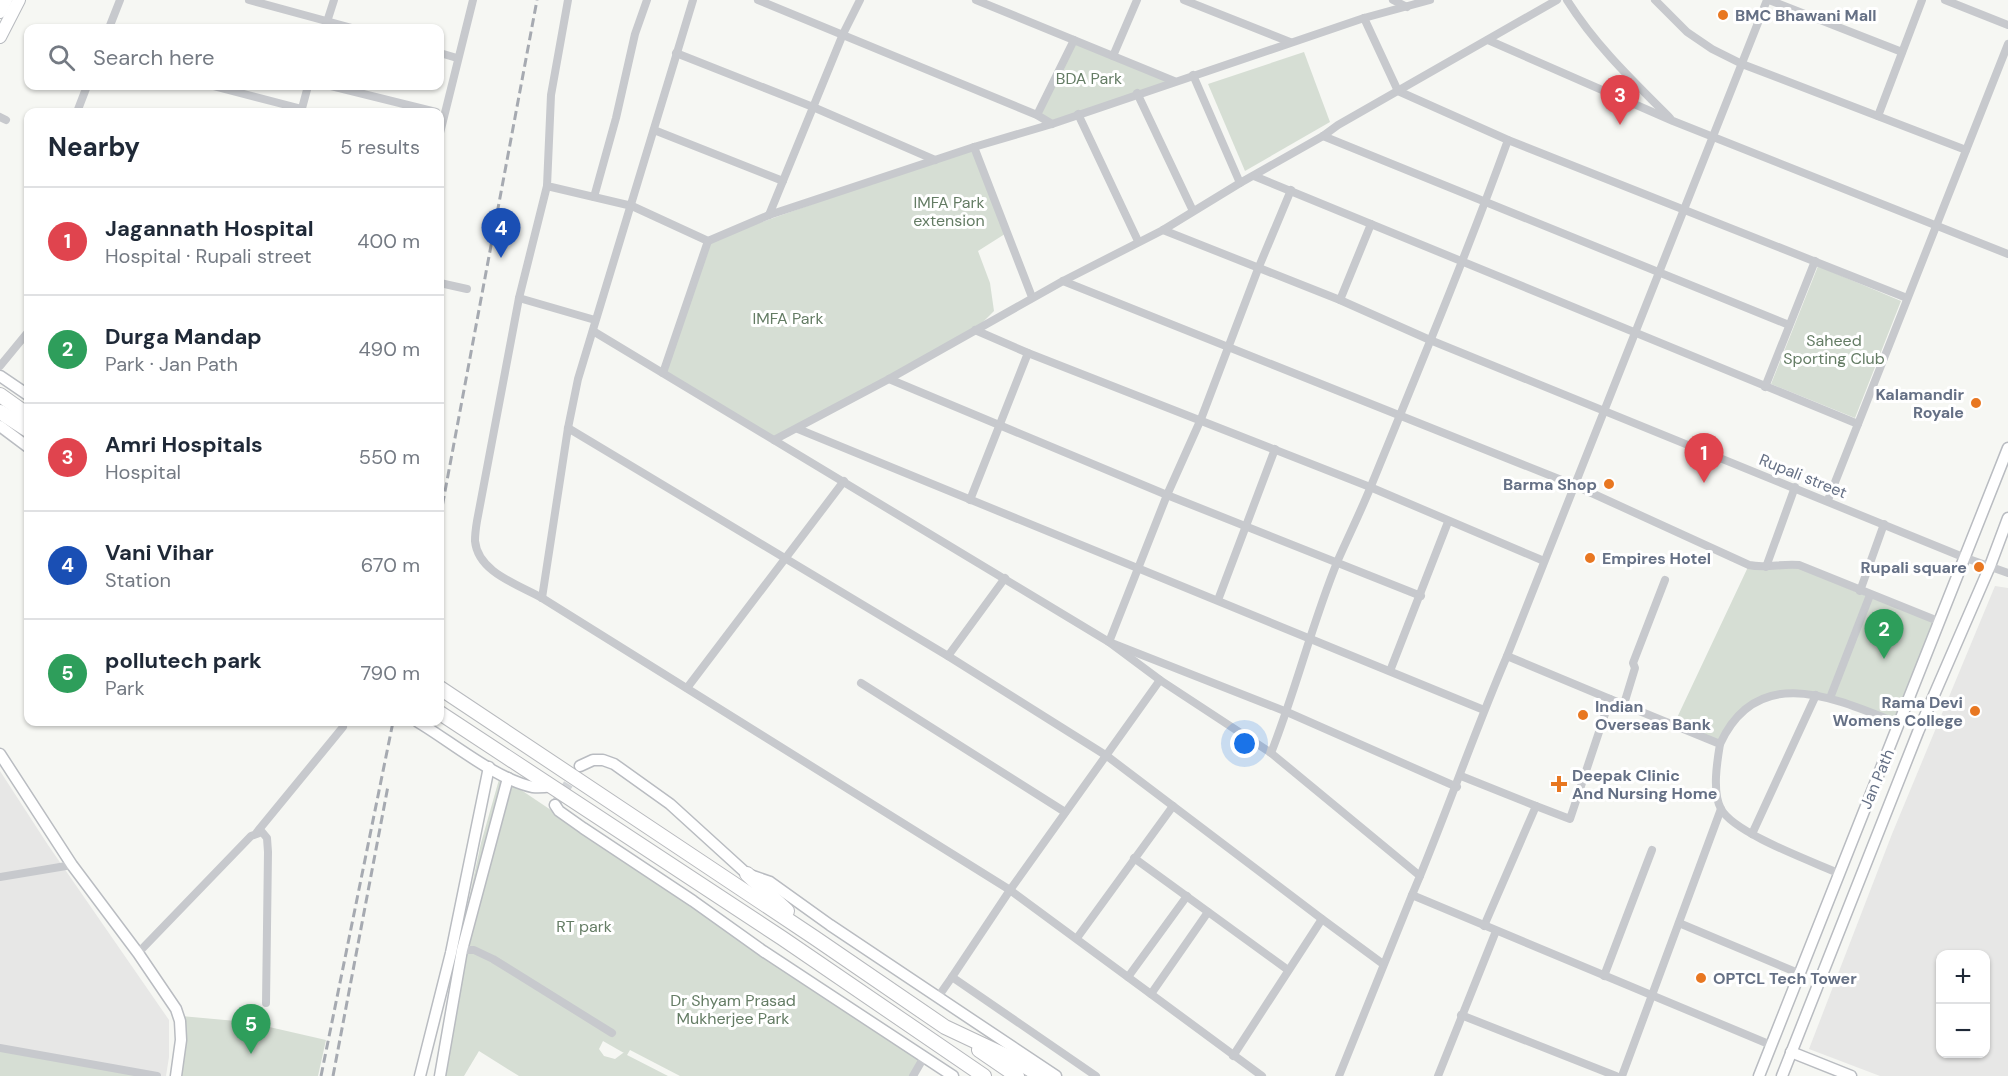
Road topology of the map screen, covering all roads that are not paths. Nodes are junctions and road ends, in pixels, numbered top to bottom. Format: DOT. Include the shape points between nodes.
graph roads {
  1 [pos="6,0"];
  2 [pos="19,0"];
  3 [pos="120,0"];
  4 [pos="249,0"];
  5 [pos="334,0"];
  6 [pos="473,0"];
  7 [pos="568,0"];
  8 [pos="647,0"];
  9 [pos="693,0"];
  10 [pos="758,0"];
  11 [pos="860,0"];
  12 [pos="976,0"];
  13 [pos="1137,0"];
  14 [pos="1184,0"];
  15 [pos="1393,0"];
  16 [pos="1430,0"];
  17 [pos="1557,0"];
  18 [pos="1567,0"];
  19 [pos="1654,0"];
  20 [pos="1768,0"];
  21 [pos="1922,0"];
  22 [pos="1945,0"];
  23 [pos="1407,7"];
  24 [pos="0,12"];
  25 [pos="1364,18"];
  26 [pos="111,24"];
  27 [pos="323,24"];
  28 [pos="326,24"];
  29 [pos="2008,26"];
  30 [pos="843,34"];
  31 [pos="0,37"];
  32 [pos="1074,40"];
  33 [pos="1488,40"];
  34 [pos="1290,42"];
  35 [pos="2008,44"];
  36 [pos="1902,52"];
  37 [pos="676,53"];
  38 [pos="444,54"];
  39 [pos="1113,56"];
  40 [pos="457,58"];
  41 [pos="1742,64"];
  42 [pos="1193,75"];
  43 [pos="1174,81"];
  44 [pos="85,90"];
  45 [pos="227,90"];
  46 [pos="307,90"];
  47 [pos="347,90"];
  48 [pos="1398,91"];
  49 [pos="1137,93"];
  50 [pos="813,107"];
  51 [pos="79,108"];
  52 [pos="290,108"];
  53 [pos="302,108"];
  54 [pos="417,108"];
  55 [pos="442,108"];
  56 [pos="1078,114"];
  57 [pos="1037,115"];
  58 [pos="1878,116"];
  59 [pos="1673,121"];
  60 [pos="1052,124"];
  61 [pos="654,130"];
  62 [pos="1323,136"];
  63 [pos="1713,136"];
  64 [pos="1508,140"];
  65 [pos="974,147"];
  66 [pos="1966,150"];
  67 [pos="935,160"];
  68 [pos="1254,176"];
  69 [pos="783,181"];
  70 [pos="1240,183"];
  71 [pos="548,186"];
  72 [pos="1291,190"];
  73 [pos="594,196"];
  74 [pos="1485,202"];
  75 [pos="632,206"];
  76 [pos="1684,210"];
  77 [pos="1193,211"];
  78 [pos="769,215"];
  79 [pos="1371,224"];
  80 [pos="1937,224"];
  81 [pos="1163,230"];
  82 [pos="708,241"];
  83 [pos="1138,241"];
  84 [pos="2008,254"];
  85 [pos="1460,261"];
  86 [pos="1815,261"];
  87 [pos="1258,269"];
  88 [pos="1659,272"];
  89 [pos="1063,281"];
  90 [pos="444,284"];
  91 [pos="467,289"];
  92 [pos="1032,297"];
  93 [pos="519,298"];
  94 [pos="1907,298"];
  95 [pos="1340,300"];
  96 [pos="595,320"];
  97 [pos="1789,325"];
  98 [pos="975,330"];
  99 [pos="593,331"];
  100 [pos="1634,334"];
  101 [pos="24,337"];
  102 [pos="1430,340"];
  103 [pos="1228,346"];
  104 [pos="1028,353"];
  105 [pos="0,366"];
  106 [pos="663,373"];
  107 [pos="0,376"];
  108 [pos="889,379"];
  109 [pos="1765,387"];
  110 [pos="24,391"];
  111 [pos="0,395"];
  112 [pos="0,412"];
  113 [pos="24,412"];
  114 [pos="1605,412"];
  115 [pos="1400,414"];
  116 [pos="1201,419"];
  117 [pos="1858,424"];
  118 [pos="999,425"];
  119 [pos="0,426"];
  120 [pos="24,427"];
  121 [pos="568,428"];
  122 [pos="798,429"];
  123 [pos="774,440"];
  124 [pos="24,444"];
  125 [pos="2008,448"];
  126 [pos="1275,449"];
  127 [pos="844,481"];
  128 [pos="1574,485"];
  129 [pos="1370,487"];
  130 [pos="1795,487"];
  131 [pos="1167,495"];
  132 [pos="970,500"];
  133 [pos="1828,500"];
  134 [pos="2008,518"];
  135 [pos="1448,522"];
  136 [pos="1884,524"];
  137 [pos="1247,526"];
  138 [pos="1963,557"];
  139 [pos="785,560"];
  140 [pos="1338,561"];
  141 [pos="1544,561"];
  142 [pos="1990,566"];
  143 [pos="1766,567"];
  144 [pos="1137,569"];
  145 [pos="2008,573"];
  146 [pos="1005,578"];
  147 [pos="1665,580"];
  148 [pos="1860,591"];
  149 [pos="1870,595"];
  150 [pos="1421,596"];
  151 [pos="542,598"];
  152 [pos="1218,600"];
  153 [pos="1938,621"];
  154 [pos="1310,638"];
  155 [pos="1109,642"];
  156 [pos="948,656"];
  157 [pos="1508,656"];
  158 [pos="1390,671"];
  159 [pos="1161,680"];
  160 [pos="861,683"];
  161 [pos="687,688"];
  162 [pos="444,691"];
  163 [pos="1816,695"];
  164 [pos="1830,698"];
  165 [pos="1610,699"];
  166 [pos="1624,704"];
  167 [pos="1484,710"];
  168 [pos="1287,712"];
  169 [pos="444,717"];
  170 [pos="1900,724"];
  171 [pos="425,726"];
  172 [pos="343,727"];
  173 [pos="1720,744"];
  174 [pos="1271,753"];
  175 [pos="0,754"];
  176 [pos="1107,756"];
  177 [pos="580,766"];
  178 [pos="489,767"];
  179 [pos="1461,776"];
  180 [pos="508,778"];
  181 [pos="552,786"];
  182 [pos="1457,786"];
  183 [pos="555,805"];
  184 [pos="1173,806"];
  185 [pos="1536,806"];
  186 [pos="1721,809"];
  187 [pos="1065,812"];
  188 [pos="257,832"];
  189 [pos="1752,834"];
  190 [pos="1652,850"];
  191 [pos="1134,858"];
  192 [pos="72,865"];
  193 [pos="1838,873"];
  194 [pos="747,874"];
  195 [pos="1420,876"];
  196 [pos="0,877"];
  197 [pos="1010,890"];
  198 [pos="1412,895"];
  199 [pos="1187,896"];
  200 [pos="1208,912"];
  201 [pos="1322,919"];
  202 [pos="1679,923"];
  203 [pos="1484,926"];
  204 [pos="1496,931"];
  205 [pos="815,938"];
  206 [pos="1077,938"];
  207 [pos="462,950"];
  208 [pos="138,953"];
  209 [pos="1383,964"];
  210 [pos="1287,970"];
  211 [pos="1798,973"];
  212 [pos="1604,976"];
  213 [pos="952,977"];
  214 [pos="1128,977"];
  215 [pos="1151,994"];
  216 [pos="1652,995"];
  217 [pos="938,997"];
  218 [pos="266,1003"];
  219 [pos="1461,1015"];
  220 [pos="945,1027"];
  221 [pos="612,1033"];
  222 [pos="1771,1045"];
  223 [pos="0,1048"];
  224 [pos="1791,1052"];
  225 [pos="950,1053"];
  226 [pos="1233,1056"];
  227 [pos="924,1057"];
  228 [pos="157,1076"];
  229 [pos="176,1076"];
  230 [pos="420,1076"];
  231 [pos="440,1076"];
  232 [pos="913,1076"];
  233 [pos="952,1076"];
  234 [pos="966,1076"];
  235 [pos="984,1076"];
  236 [pos="1017,1076"];
  237 [pos="1041,1076"];
  238 [pos="1056,1076"];
  239 [pos="1096,1076"];
  240 [pos="1262,1076"];
  241 [pos="1339,1076"];
  242 [pos="1438,1076"];
  243 [pos="1616,1076"];
  244 [pos="1622,1076"];
  245 [pos="1759,1076"];
  246 [pos="1782,1076"];
  247 [pos="1851,1076"];
  1 -- 24 [label="main road"];
  2 -- 31 [label="main road"];
  3 -- 26 [label="street"];
  4 -- 27 [label="street"];
  5 -- 28 [label="street"];
  6 -- 40 [label="street"];
  7 -- 71 [label="street" via="551,95"];
  8 -- 73 [label="street"];
  9 -- 37 [label="street"];
  10 -- 30 [label="street"];
  11 -- 30 [label="street"];
  12 -- 32 [label="street"];
  13 -- 39 [label="street"];
  14 -- 34 [label="street"];
  15 -- 23 [label="street"];
  16 -- 23 [label="street"];
  17 -- 33 [label="street"];
  18 -- 59 [label="street" via="1604,52"];
  19 -- 41 [label="street" via="1687,32"];
  20 -- 36 [label="street"];
  20 -- 41 [label="street"];
  21 -- 36 [label="street"];
  22 -- 29 [label="street"];
  23 -- 25 [label="street"];
  25 -- 34 [label="street"];
  25 -- 48 [label="street"];
  30 -- 50 [label="street"];
  30 -- 57 [label="street"];
  32 -- 39 [label="street"];
  32 -- 57 [label="street"];
  33 -- 48 [label="street"];
  33 -- 59 [label="street"];
  34 -- 42 [label="street"];
  35 -- 66 [label="street"];
  36 -- 58 [label="street"];
  37 -- 50 [label="street"];
  37 -- 61 [label="street"];
  38 -- 40 [label="street"];
  39 -- 43 [label="street"];
  40 -- 55 [label="street"];
  41 -- 58 [label="street"];
  41 -- 63 [label="street"];
  42 -- 43 [label="street"];
  42 -- 70 [label="street"];
  43 -- 49 [label="street"];
  44 -- 51 [label="street"];
  45 -- 52 [label="street"];
  46 -- 53 [label="street"];
  47 -- 54 [label="street"];
  48 -- 62 [label="street"];
  48 -- 64 [label="street"];
  49 -- 56 [label="street"];
  49 -- 77 [label="street"];
  50 -- 67 [label="street"];
  50 -- 69 [label="street"];
  56 -- 60 [label="street"];
  56 -- 83 [label="street"];
  57 -- 60 [label="street"];
  58 -- 66 [label="street"];
  59 -- 63 [label="street"];
  60 -- 65 [label="street"];
  61 -- 69 [label="street"];
  61 -- 75 [label="street"];
  62 -- 68 [label="street"];
  62 -- 74 [label="street"];
  63 -- 76 [label="street"];
  63 -- 80 [label="street"];
  64 -- 74 [label="street"];
  64 -- 76 [label="street"];
  65 -- 67 [label="street"];
  65 -- 92 [label="street"];
  66 -- 80 [label="street"];
  67 -- 78 [label="street"];
  68 -- 70 [label="street"];
  68 -- 72 [label="street"];
  69 -- 78 [label="street"];
  70 -- 77 [label="street"];
  71 -- 73 [label="street"];
  71 -- 93 [label="street"];
  72 -- 79 [label="street"];
  72 -- 87 [label="street"];
  73 -- 75 [label="street"];
  74 -- 85 [label="street"];
  74 -- 88 [label="street"];
  75 -- 82 [label="street"];
  75 -- 96 [label="street"];
  76 -- 86 [label="street"];
  76 -- 88 [label="street"];
  77 -- 81 [label="street"];
  78 -- 82 [label="street"];
  79 -- 85 [label="street"];
  79 -- 95 [label="street"];
  80 -- 84 [label="street"];
  80 -- 94 [label="street"];
  81 -- 83 [label="street"];
  81 -- 87 [label="street, Rupali street"];
  82 -- 106 [label="street"];
  83 -- 89 [label="street"];
  85 -- 100 [label="street"];
  85 -- 102 [label="street"];
  86 -- 94 [label="street"];
  86 -- 97 [label="street"];
  87 -- 95 [label="street, Rupali street"];
  87 -- 103 [label="street"];
  88 -- 97 [label="street"];
  88 -- 100 [label="street"];
  89 -- 92 [label="street"];
  89 -- 103 [label="street"];
  90 -- 91 [label="street"];
  92 -- 98 [label="street"];
  93 -- 96 [label="street"];
  93 -- 151 [label="street" via="475,540 487,567"];
  94 -- 117 [label="street"];
  95 -- 102 [label="street, Rupali street"];
  96 -- 99 [label="street"];
  97 -- 109 [label="street"];
  98 -- 104 [label="street"];
  98 -- 108 [label="street"];
  99 -- 106 [label="street"];
  99 -- 121 [label="street"];
  100 -- 109 [label="street"];
  100 -- 114 [label="street"];
  101 -- 105 [label="street"];
  102 -- 114 [label="street, Rupali street"];
  102 -- 115 [label="street"];
  103 -- 115 [label="street"];
  103 -- 116 [label="street"];
  104 -- 116 [label="street"];
  104 -- 118 [label="street"];
  106 -- 123 [label="street"];
  107 -- 110 [label="street"];
  108 -- 118 [label="street"];
  108 -- 122 [label="street"];
  109 -- 117 [label="street"];
  111 -- 113 [label="highway"];
  112 -- 120 [label="highway"];
  114 -- 128 [label="street"];
  114 -- 130 [label="street, Rupali street"];
  115 -- 128 [label="street"];
  115 -- 129 [label="street"];
  116 -- 126 [label="street"];
  116 -- 131 [label="street"];
  117 -- 133 [label="street"];
  118 -- 131 [label="street"];
  118 -- 132 [label="street"];
  119 -- 124 [label="street"];
  121 -- 139 [label="street"];
  121 -- 151 [label="street"];
  122 -- 123 [label="street"];
  122 -- 132 [label="street"];
  123 -- 127 [label="street"];
  125 -- 138 [label="street, Jan Path"];
  126 -- 129 [label="street"];
  126 -- 137 [label="street"];
  127 -- 139 [label="street"];
  127 -- 146 [label="street"];
  128 -- 141 [label="street"];
  128 -- 143 [label="street" via="1743,562"];
  129 -- 135 [label="street"];
  129 -- 140 [label="street"];
  130 -- 133 [label="street, Rupali street"];
  130 -- 143 [label="street"];
  131 -- 137 [label="street"];
  131 -- 144 [label="street"];
  132 -- 144 [label="street"];
  133 -- 136 [label="street, Rupali street"];
  134 -- 142 [label="street, Jan Path"];
  135 -- 141 [label="street"];
  135 -- 150 [label="street"];
  136 -- 138 [label="street, Rupali street"];
  136 -- 148 [label="street"];
  137 -- 140 [label="street"];
  137 -- 152 [label="street"];
  138 -- 142 [label="street, Rupali street"];
  138 -- 153 [label="street, Jan Path"];
  139 -- 156 [label="street"];
  139 -- 161 [label="street"];
  140 -- 150 [label="street"];
  140 -- 154 [label="street"];
  141 -- 157 [label="street"];
  142 -- 145 [label="street, Rupali street"];
  142 -- 224 [label="street, Jan Path" via="1918,732"];
  143 -- 148 [label="street" via="1798,565"];
  144 -- 152 [label="street"];
  144 -- 155 [label="street"];
  146 -- 155 [label="street"];
  146 -- 156 [label="street"];
  147 -- 166 [label="street" via="1633,663 1635,668"];
  148 -- 149 [label="street"];
  149 -- 153 [label="street"];
  149 -- 164 [label="street"];
  150 -- 158 [label="street"];
  151 -- 161 [label="street"];
  152 -- 154 [label="street"];
  153 -- 170 [label="street, Jan Path"];
  154 -- 158 [label="street"];
  154 -- 168 [label="street"];
  155 -- 159 [label="street"];
  155 -- 168 [label="street"];
  156 -- 176 [label="street"];
  157 -- 165 [label="street"];
  157 -- 167 [label="street"];
  158 -- 167 [label="street"];
  159 -- 174 [label="street"];
  159 -- 176 [label="street"];
  160 -- 187 [label="street"];
  161 -- 197 [label="street"];
  162 -- 205 [label="highway"];
  163 -- 164 [label="street"];
  163 -- 173 [label="street" via="1773,695 1751,705 1735,717"];
  163 -- 189 [label="street"];
  164 -- 170 [label="street"];
  165 -- 166 [label="street"];
  165 -- 185 [label="street" via="1570,819"];
  166 -- 173 [label="street"];
  167 -- 179 [label="street"];
  168 -- 174 [label="street"];
  168 -- 182 [label="street"];
  169 -- 181 [label="highway"];
  170 -- 193 [label="street, Jan Path"];
  171 -- 178 [label="street"];
  172 -- 188 [label="street"];
  173 -- 186 [label="street" via="1716,782"];
  174 -- 195 [label="street"];
  175 -- 192 [label="street"];
  176 -- 184 [label="street"];
  176 -- 187 [label="street"];
  177 -- 194 [label="street" via="593,760 614,764 670,804"];
  178 -- 180 [label="street"];
  178 -- 230 [label="street" via="451,953"];
  179 -- 182 [label="street"];
  179 -- 185 [label="street"];
  180 -- 181 [label="street" via="534,788"];
  180 -- 207 [label="street"];
  181 -- 225 [label="highway"];
  182 -- 195 [label="street"];
  183 -- 227 [label="street" via="763,951"];
  184 -- 191 [label="street"];
  184 -- 201 [label="street"];
  185 -- 203 [label="street"];
  186 -- 189 [label="street"];
  186 -- 202 [label="street"];
  187 -- 197 [label="street"];
  188 -- 208 [label="street"];
  188 -- 218 [label="street" via="262,831 267,838"];
  189 -- 193 [label="street"];
  190 -- 212 [label="street"];
  191 -- 199 [label="street"];
  191 -- 206 [label="street"];
  192 -- 196 [label="street"];
  192 -- 208 [label="street"];
  193 -- 211 [label="street, Jan Path"];
  194 -- 205 [label="highway"];
  194 -- 217 [label="street" via="770,882"];
  195 -- 198 [label="street"];
  197 -- 206 [label="street"];
  197 -- 213 [label="street"];
  198 -- 203 [label="street"];
  198 -- 209 [label="street"];
  199 -- 200 [label="street"];
  199 -- 214 [label="street"];
  200 -- 210 [label="street"];
  200 -- 215 [label="street"];
  201 -- 209 [label="street"];
  201 -- 210 [label="street"];
  202 -- 211 [label="street"];
  202 -- 216 [label="street"];
  203 -- 204 [label="street"];
  204 -- 212 [label="street"];
  204 -- 219 [label="street"];
  205 -- 220 [label="highway"];
  206 -- 214 [label="street"];
  207 -- 221 [label="street" via="474,950 493,959"];
  207 -- 231 [label="street"];
  208 -- 229 [label="street" via="180,1021"];
  209 -- 241 [label="street"];
  210 -- 226 [label="street"];
  211 -- 222 [label="street, Jan Path"];
  212 -- 216 [label="street"];
  213 -- 217 [label="street"];
  213 -- 239 [label="street"];
  214 -- 215 [label="street"];
  215 -- 226 [label="street"];
  216 -- 222 [label="street"];
  216 -- 244 [label="street"];
  217 -- 238 [label="street"];
  219 -- 242 [label="street"];
  219 -- 243 [label="street"];
  220 -- 236 [label="highway"];
  220 -- 237 [label="highway"];
  222 -- 245 [label="street, Jan Path"];
  223 -- 228 [label="street"];
  224 -- 246 [label="street, Jan Path"];
  224 -- 247 [label="street"];
  225 -- 234 [label="highway"];
  225 -- 235 [label="highway"];
  226 -- 240 [label="street"];
  227 -- 232 [label="street"];
  227 -- 233 [label="street"];
}
